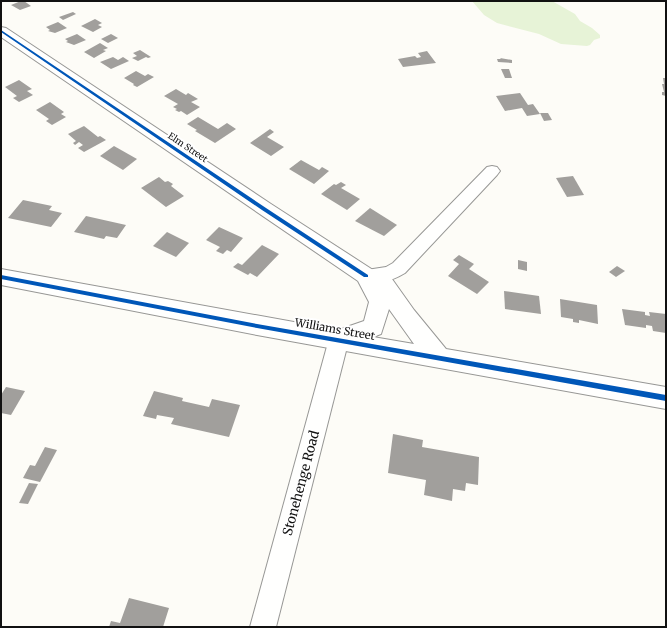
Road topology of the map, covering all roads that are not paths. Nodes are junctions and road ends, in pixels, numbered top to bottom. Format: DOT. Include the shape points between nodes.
graph roads {
  1 [pos="1,31"];
  2 [pos="492,171"];
  3 [pos="366,276"];
  4 [pos="1,277"];
  5 [pos="339,339"];
  6 [pos="438,357"];
  7 [pos="666,398"];
  8 [pos="263,627"];
  1 -- 3 [label="street, Elm Street"];
  2 -- 3 [label="street" via="399,268 389,274"];
  3 -- 5 [label="street, Elm Street" via="380,302 373,327"];
  3 -- 6 [label="street, Elm Street" via="385,285"];
  4 -- 5 [label="street, Williams Street"];
  5 -- 6 [label="street, Williams Street"];
  5 -- 8 [label="street, Stonehenge Road"];
  6 -- 7 [label="street, Williams Street"];
}
